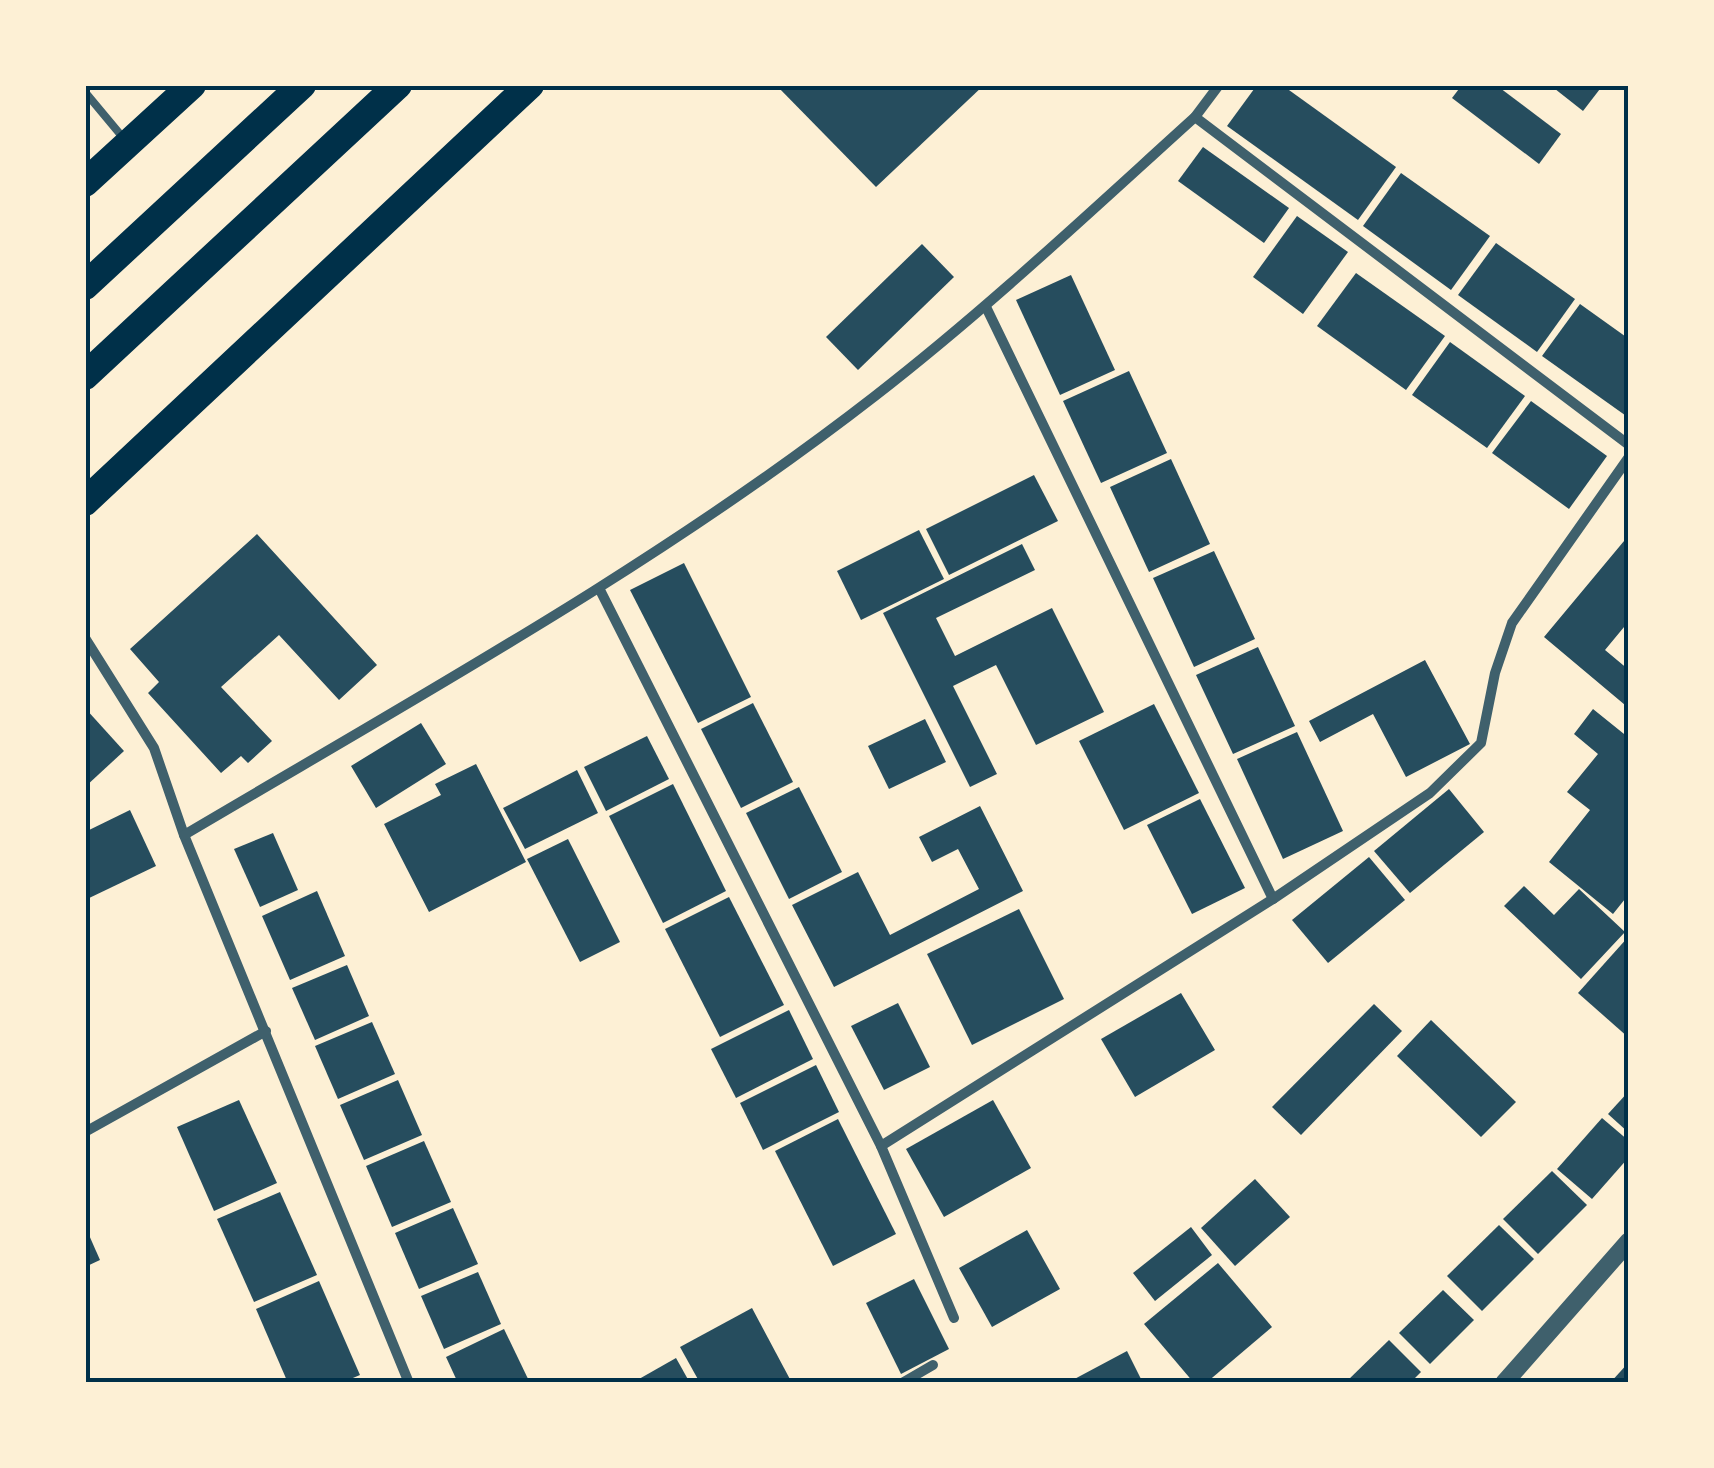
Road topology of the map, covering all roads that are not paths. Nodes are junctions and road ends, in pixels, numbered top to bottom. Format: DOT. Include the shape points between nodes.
graph roads {
  1 [pos="192,85"];
  2 [pos="302,85"];
  3 [pos="398,85"];
  4 [pos="530,85"];
  5 [pos="1219,85"];
  6 [pos="85,92"];
  7 [pos="1195,117"];
  8 [pos="128,144"];
  9 [pos="85,183"];
  10 [pos="85,286"];
  11 [pos="986,306"];
  12 [pos="85,376"];
  13 [pos="1629,444"];
  14 [pos="1629,458"];
  15 [pos="85,502"];
  16 [pos="600,590"];
  17 [pos="85,638"];
  18 [pos="184,835"];
  19 [pos="1273,900"];
  20 [pos="266,1031"];
  21 [pos="85,1132"];
  22 [pos="880,1146"];
  23 [pos="1629,1241"];
  24 [pos="954,1318"];
  25 [pos="933,1365"];
  26 [pos="409,1383"];
  27 [pos="902,1383"];
  28 [pos="1504,1383"];
  1 -- 8 [label="highway"];
  2 -- 10 [label="highway"];
  3 -- 12 [label="highway"];
  4 -- 15 [label="highway"];
  5 -- 7 [label="street"];
  6 -- 8 [label="lane"];
  7 -- 11 [label="street"];
  7 -- 13 [label="street"];
  8 -- 9 [label="highway"];
  11 -- 16 [label="street" via="874,397"];
  11 -- 19 [label="street"];
  14 -- 19 [label="street" via="1512,622 1480,743 1430,793"];
  16 -- 18 [label="street"];
  16 -- 22 [label="street"];
  17 -- 18 [label="street" via="154,748"];
  18 -- 20 [label="street"];
  19 -- 22 [label="street"];
  20 -- 21 [label="street"];
  20 -- 26 [label="street"];
  22 -- 24 [label="street"];
  23 -- 28 [label="street"];
  25 -- 27 [label="street"];
}
